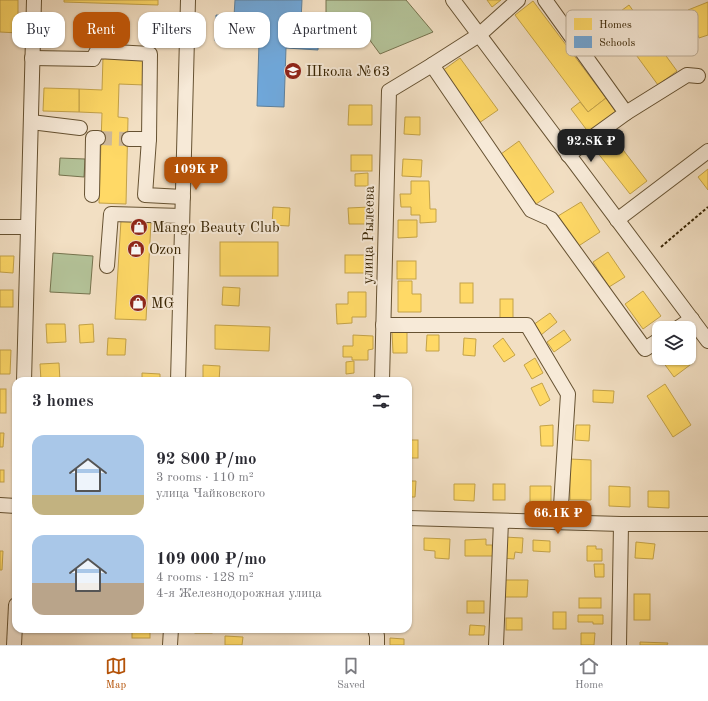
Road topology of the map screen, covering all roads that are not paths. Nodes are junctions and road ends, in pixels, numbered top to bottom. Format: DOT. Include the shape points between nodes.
graph roads {
  1 [pos="34,0"];
  2 [pos="188,0"];
  3 [pos="453,0"];
  4 [pos="518,0"];
  5 [pos="545,0"];
  6 [pos="566,29"];
  7 [pos="479,35"];
  8 [pos="585,56"];
  9 [pos="32,58"];
  10 [pos="432,65"];
  11 [pos="698,76"];
  12 [pos="626,113"];
  13 [pos="31,122"];
  14 [pos="80,128"];
  15 [pos="98,138"];
  16 [pos="129,139"];
  17 [pos="148,139"];
  18 [pos="708,151"];
  19 [pos="568,155"];
  20 [pos="92,195"];
  21 [pos="183,197"];
  22 [pos="182,216"];
  23 [pos="617,220"];
  24 [pos="0,227"];
  25 [pos="28,227"];
  26 [pos="107,266"];
  27 [pos="692,319"];
  28 [pos="689,321"];
  29 [pos="383,325"];
  30 [pos="708,341"];
  31 [pos="652,344"];
  32 [pos="24,377"];
  33 [pos="178,377"];
  34 [pos="382,377"];
  35 [pos="0,505"];
  36 [pos="12,506"];
  37 [pos="412,518"];
  38 [pos="501,521"];
  39 [pos="560,522"];
  40 [pos="621,524"];
  41 [pos="708,524"];
  42 [pos="15,633"];
  43 [pos="171,633"];
  44 [pos="376,633"];
  45 [pos="14,645"];
  46 [pos="170,645"];
  47 [pos="377,645"];
  48 [pos="496,645"];
  49 [pos="619,645"];
  1 -- 9 [label="street"];
  2 -- 21 [label="street"];
  3 -- 7 [label="street"];
  4 -- 7 [label="street"];
  5 -- 6 [label="street"];
  7 -- 10 [label="street"];
  7 -- 19 [label="street"];
  8 -- 12 [label="street"];
  9 -- 13 [label="street"];
  9 -- 17 [label="street" via="93,59 97,51 150,54"];
  10 -- 29 [label="street, улица Рылеева" via="389,91"];
  10 -- 31 [label="street" via="531,210 551,219 645,349"];
  11 -- 12 [label="street" via="687,75"];
  12 -- 19 [label="street"];
  13 -- 14 [label="street"];
  13 -- 25 [label="street"];
  15 -- 20 [label="street" via="93,138"];
  16 -- 17 [label="street"];
  17 -- 21 [label="street" via="145,195"];
  18 -- 23 [label="street"];
  19 -- 23 [label="street"];
  21 -- 22 [label="street"];
  22 -- 26 [label="street" via="111,214"];
  22 -- 33 [label="street"];
  23 -- 27 [label="street"];
  24 -- 25 [label="street"];
  25 -- 32 [label="street"];
  27 -- 28 [label="street"];
  27 -- 30 [label="street"];
  29 -- 34 [label="street, улица Рылеева"];
  29 -- 39 [label="street" via="527,325 568,394"];
  35 -- 36 [label="street"];
  37 -- 38 [label="street"];
  38 -- 39 [label="street"];
  38 -- 48 [label="street"];
  39 -- 40 [label="street"];
  40 -- 41 [label="street"];
  40 -- 49 [label="street"];
  42 -- 45 [label="street"];
  43 -- 46 [label="street"];
  44 -- 47 [label="street"];
}
